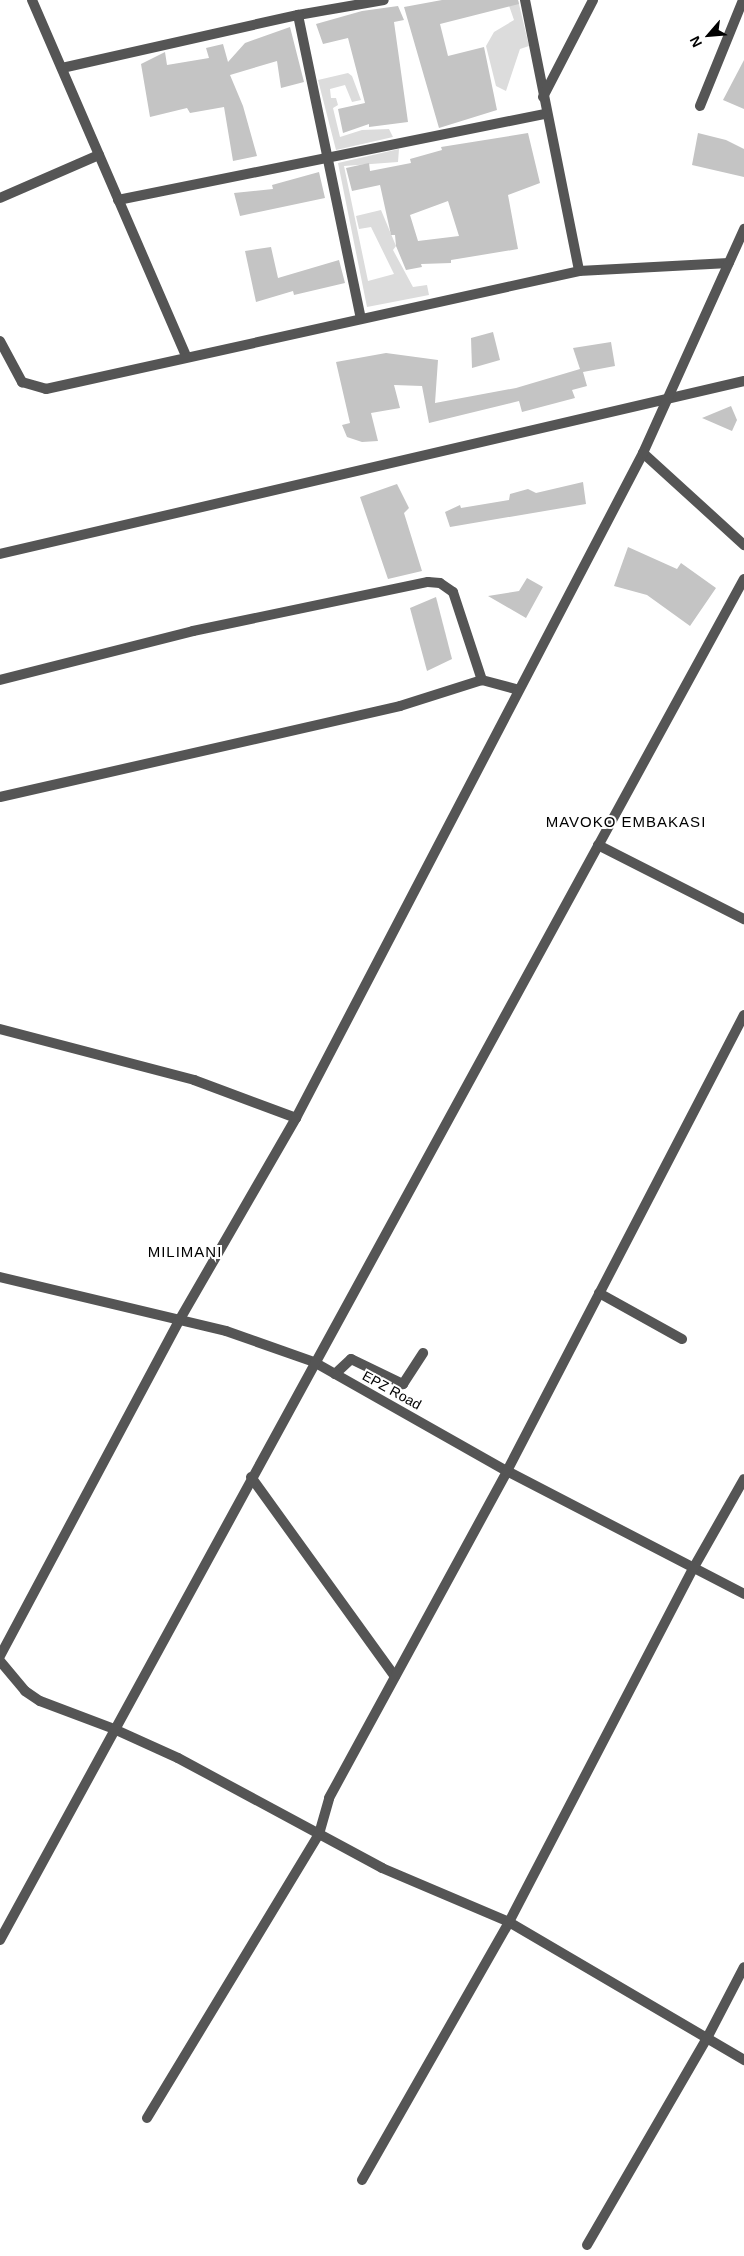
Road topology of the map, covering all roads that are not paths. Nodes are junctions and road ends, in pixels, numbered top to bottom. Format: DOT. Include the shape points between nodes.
graph roads {
  1 [pos="32,0"];
  2 [pos="384,0"];
  3 [pos="525,0"];
  4 [pos="594,0"];
  5 [pos="743,0"];
  6 [pos="298,15"];
  7 [pos="62,68"];
  8 [pos="543,97"];
  9 [pos="700,106"];
  10 [pos="546,114"];
  11 [pos="99,155"];
  12 [pos="328,158"];
  13 [pos="0,198"];
  14 [pos="118,200"];
  15 [pos="744,228"];
  16 [pos="729,263"];
  17 [pos="579,271"];
  18 [pos="361,318"];
  19 [pos="0,341"];
  20 [pos="186,356"];
  21 [pos="744,381"];
  22 [pos="670,398"];
  23 [pos="643,453"];
  24 [pos="744,546"];
  25 [pos="0,554"];
  26 [pos="744,579"];
  27 [pos="0,680"];
  28 [pos="482,680"];
  29 [pos="519,690"];
  30 [pos="0,798"];
  31 [pos="598,845"];
  32 [pos="744,919"];
  33 [pos="744,1015"];
  34 [pos="0,1029"];
  35 [pos="296,1118"];
  36 [pos="0,1277"];
  37 [pos="599,1293"];
  38 [pos="180,1320"];
  39 [pos="682,1339"];
  40 [pos="423,1353"];
  41 [pos="314,1362"];
  42 [pos="335,1374"];
  43 [pos="507,1471"];
  44 [pos="251,1477"];
  45 [pos="744,1479"];
  46 [pos="694,1567"];
  47 [pos="744,1594"];
  48 [pos="0,1656"];
  49 [pos="0,1661"];
  50 [pos="395,1677"];
  51 [pos="114,1728"];
  52 [pos="319,1834"];
  53 [pos="509,1922"];
  54 [pos="0,1940"];
  55 [pos="744,1967"];
  56 [pos="706,2040"];
  57 [pos="744,2060"];
  58 [pos="147,2118"];
  59 [pos="362,2180"];
  60 [pos="587,2245"];
  1 -- 7 [label="street"];
  2 -- 6 [label="street"];
  3 -- 8 [label="street"];
  4 -- 8 [label="street"];
  5 -- 9 [label="street"];
  6 -- 7 [label="street"];
  6 -- 12 [label="street"];
  7 -- 11 [label="street"];
  8 -- 10 [label="street"];
  10 -- 12 [label="street"];
  10 -- 17 [label="street"];
  11 -- 13 [label="street"];
  11 -- 14 [label="street"];
  12 -- 14 [label="street"];
  12 -- 18 [label="street"];
  14 -- 20 [label="street"];
  15 -- 16 [label="street"];
  16 -- 17 [label="street"];
  16 -- 22 [label="street"];
  17 -- 18 [label="street"];
  18 -- 20 [label="street"];
  19 -- 20 [label="street" via="22,382 38,389"];
  21 -- 22 [label="street"];
  22 -- 23 [label="street"];
  22 -- 25 [label="street"];
  23 -- 24 [label="street"];
  23 -- 29 [label="street"];
  26 -- 31 [label="street"];
  27 -- 28 [label="street" via="193,630 428,582 440,583 453,592"];
  28 -- 29 [label="street"];
  28 -- 30 [label="street" via="400,706"];
  29 -- 35 [label="street"];
  31 -- 32 [label="street"];
  31 -- 41 [label="street"];
  33 -- 37 [label="street"];
  34 -- 35 [label="street" via="194,1080"];
  35 -- 38 [label="street"];
  36 -- 38 [label="street, EPZ Road"];
  37 -- 39 [label="street"];
  37 -- 43 [label="street"];
  38 -- 41 [label="street, EPZ Road" via="226,1330"];
  38 -- 48 [label="street"];
  40 -- 42 [label="street" via="403,1384 351,1359"];
  41 -- 42 [label="street, EPZ Road"];
  41 -- 44 [label="street"];
  42 -- 43 [label="street, EPZ Road"];
  43 -- 46 [label="street, EPZ Road"];
  43 -- 50 [label="street"];
  44 -- 50 [label="street"];
  44 -- 51 [label="street"];
  45 -- 46 [label="street"];
  46 -- 47 [label="street, EPZ Road"];
  46 -- 53 [label="street"];
  49 -- 51 [label="street" via="25,1691 40,1701"];
  50 -- 52 [label="street" via="329,1798"];
  51 -- 52 [label="street" via="178,1758"];
  51 -- 54 [label="street"];
  52 -- 53 [label="street" via="382,1868"];
  52 -- 58 [label="street"];
  53 -- 56 [label="street"];
  53 -- 59 [label="street"];
  55 -- 56 [label="street"];
  56 -- 57 [label="street"];
  56 -- 60 [label="street"];
}
